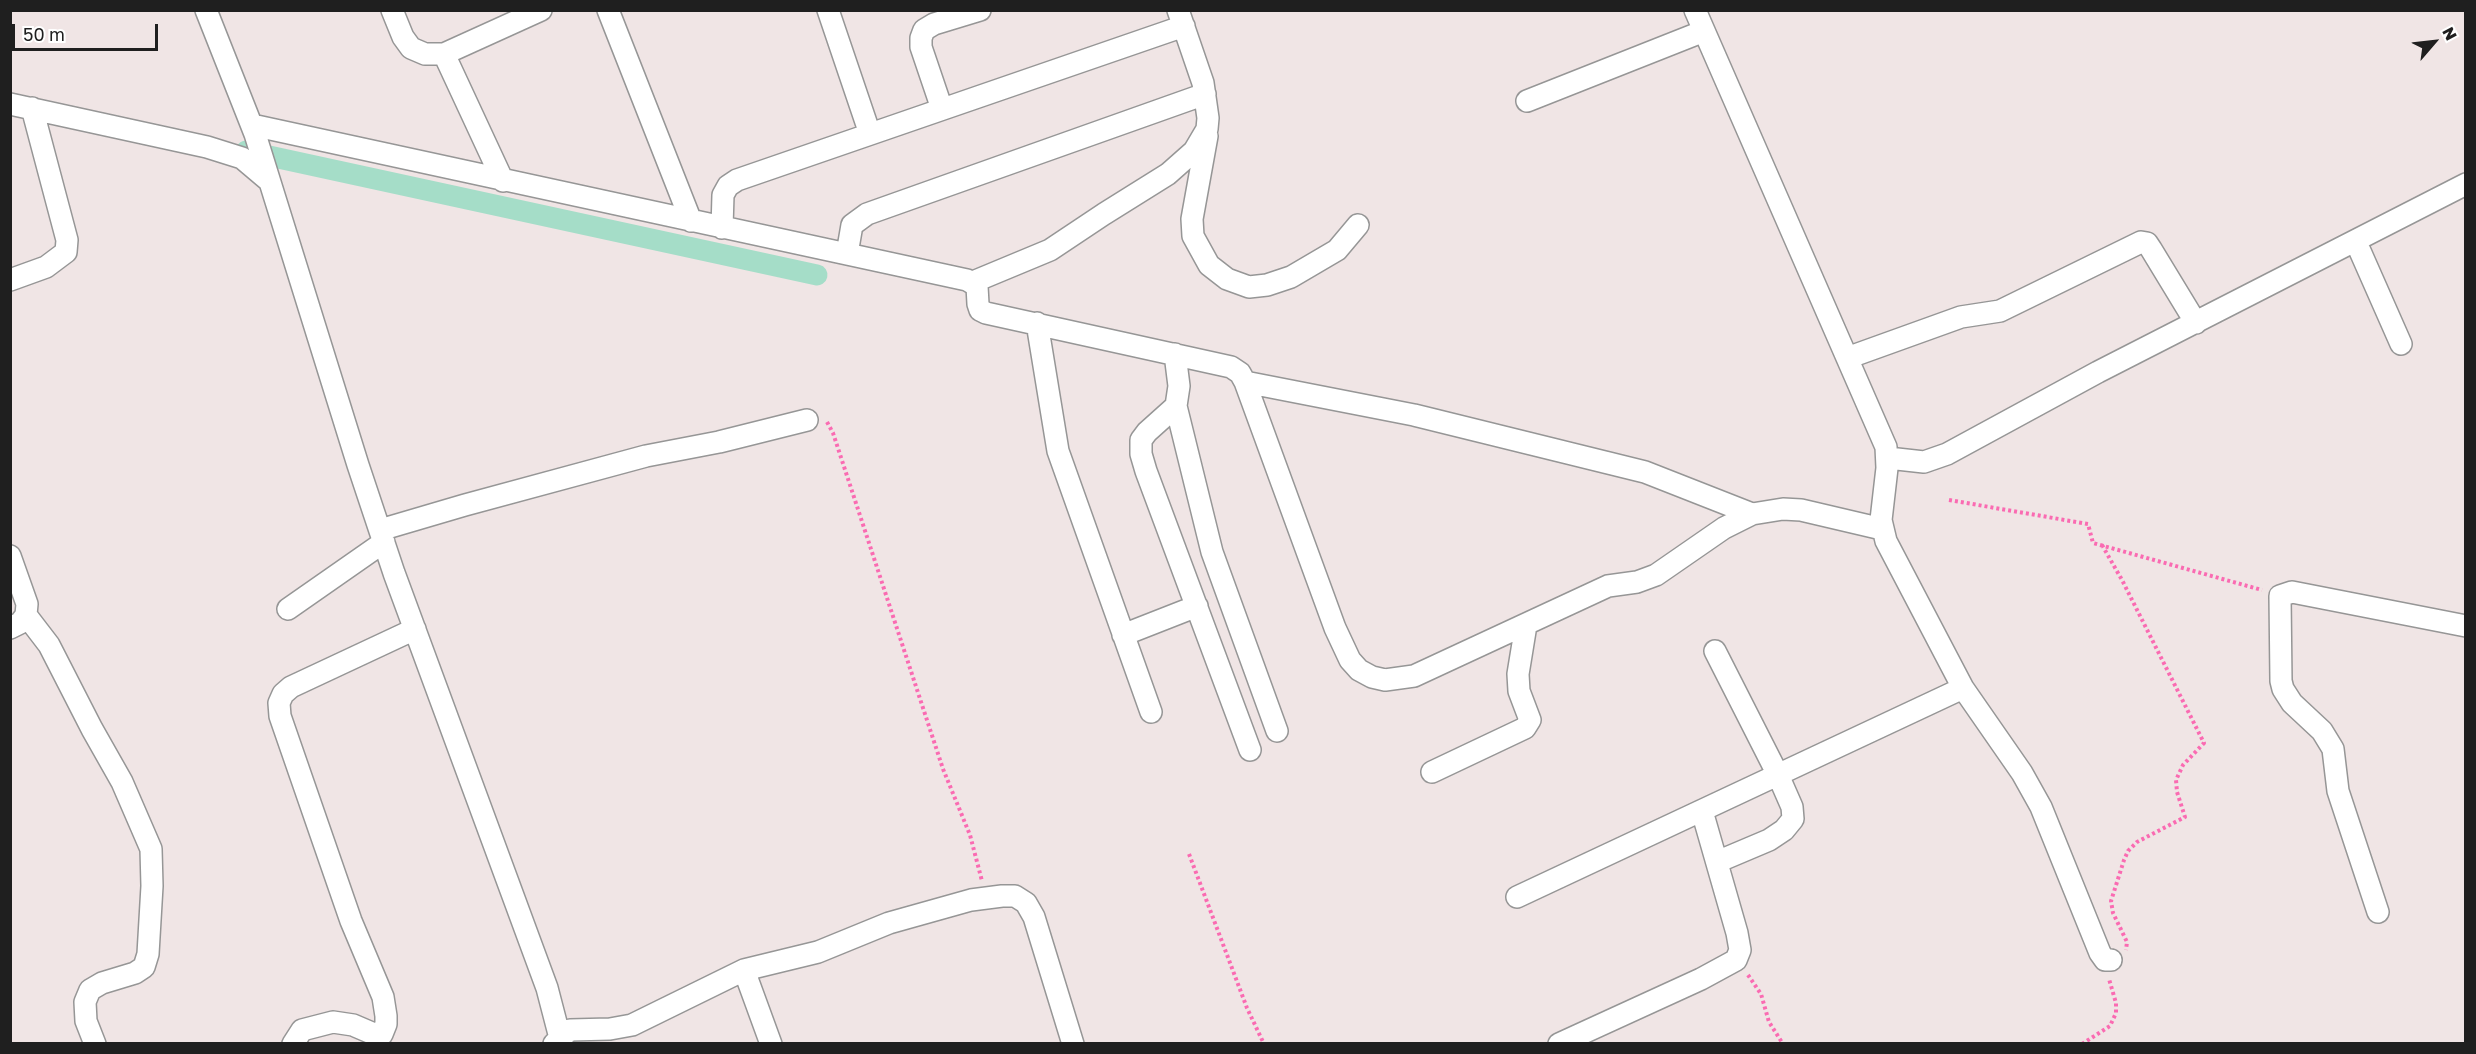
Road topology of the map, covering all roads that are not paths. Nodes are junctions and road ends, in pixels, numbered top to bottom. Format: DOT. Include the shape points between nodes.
graph roads {
  1 [pos="206,10"];
  2 [pos="392,10"];
  3 [pos="541,10"];
  4 [pos="608,10"];
  5 [pos="828,10"];
  6 [pos="980,10"];
  7 [pos="1695,10"];
  8 [pos="1181,18"];
  9 [pos="1704,31"];
  10 [pos="444,54"];
  11 [pos="1204,94"];
  12 [pos="1527,101"];
  13 [pos="10,104"];
  14 [pos="32,108"];
  15 [pos="942,109"];
  16 [pos="1207,129"];
  17 [pos="253,130"];
  18 [pos="870,134"];
  19 [pos="267,175"];
  20 [pos="503,181"];
  21 [pos="2466,184"];
  22 [pos="691,221"];
  23 [pos="1358,225"];
  24 [pos="722,228"];
  25 [pos="2356,242"];
  26 [pos="848,254"];
  27 [pos="10,280"];
  28 [pos="976,292"];
  29 [pos="1037,323"];
  30 [pos="2196,323"];
  31 [pos="2401,344"];
  32 [pos="1175,354"];
  33 [pos="1847,358"];
  34 [pos="1245,382"];
  35 [pos="1176,406"];
  36 [pos="807,420"];
  37 [pos="1888,458"];
  38 [pos="1752,514"];
  39 [pos="1882,529"];
  40 [pos="382,536"];
  41 [pos="10,556"];
  42 [pos="1197,606"];
  43 [pos="288,609"];
  44 [pos="18,621"];
  45 [pos="1526,624"];
  46 [pos="2466,626"];
  47 [pos="415,629"];
  48 [pos="1123,635"];
  49 [pos="1715,651"];
  50 [pos="1963,688"];
  51 [pos="1151,712"];
  52 [pos="1277,731"];
  53 [pos="1250,750"];
  54 [pos="1432,772"];
  55 [pos="1778,775"];
  56 [pos="1702,811"];
  57 [pos="1717,862"];
  58 [pos="1517,897"];
  59 [pos="2378,912"];
  60 [pos="2109,960"];
  61 [pos="744,970"];
  62 [pos="557,1041"];
  63 [pos="94,1044"];
  64 [pos="293,1044"];
  65 [pos="771,1044"];
  66 [pos="1073,1044"];
  67 [pos="1559,1044"];
  1 -- 17 [label="street"];
  2 -- 10 [label="street" via="411,48 425,54"];
  3 -- 10 [label="street"];
  4 -- 22 [label="street"];
  5 -- 18 [label="street"];
  6 -- 15 [label="street" via="924,30 921,47"];
  7 -- 9 [label="street"];
  8 -- 11 [label="street"];
  8 -- 15 [label="street"];
  9 -- 12 [label="street"];
  9 -- 33 [label="street"];
  10 -- 20 [label="street"];
  11 -- 16 [label="street"];
  11 -- 26 [label="street" via="867,214 852,225"];
  13 -- 14 [label="street"];
  14 -- 19 [label="street" via="228,153"];
  14 -- 27 [label="street" via="67,240 66,252 46,267"];
  15 -- 18 [label="street"];
  16 -- 23 [label="street" via="1192,219 1193,236 1209,265 1227,279 1249,286 1291,277 1337,250"];
  16 -- 28 [label="street" via="1194,151 1168,174 1063,243"];
  17 -- 19 [label="street"];
  17 -- 20 [label="street"];
  18 -- 24 [label="street" via="737,180 723,195"];
  19 -- 40 [label="street"];
  20 -- 22 [label="street"];
  21 -- 25 [label="street"];
  22 -- 24 [label="street"];
  24 -- 26 [label="street"];
  25 -- 30 [label="street"];
  25 -- 31 [label="street"];
  26 -- 28 [label="street"];
  28 -- 29 [label="street" via="980,310"];
  29 -- 32 [label="street"];
  29 -- 48 [label="street" via="1058,451"];
  30 -- 33 [label="street" via="2147,243 2141,242 2000,311 1961,316"];
  30 -- 37 [label="street" via="1937,459 1924,462"];
  32 -- 34 [label="street" via="1231,367"];
  32 -- 35 [label="street" via="1179,386"];
  33 -- 37 [label="street"];
  34 -- 38 [label="street" via="1414,415 1645,472"];
  34 -- 45 [label="street" via="1335,628 1359,670 1385,680 1414,676"];
  35 -- 42 [label="street" via="1141,440 1141,454"];
  35 -- 52 [label="street" via="1212,552"];
  36 -- 40 [label="street" via="646,456 465,505"];
  37 -- 39 [label="street"];
  38 -- 39 [label="street" via="1802,510"];
  38 -- 45 [label="street" via="1724,528 1656,575 1608,586"];
  39 -- 50 [label="street" via="1894,560"];
  40 -- 43 [label="street"];
  40 -- 47 [label="street"];
  41 -- 44 [label="street" via="25,595"];
  42 -- 48 [label="street"];
  42 -- 53 [label="street"];
  44 -- 63 [label="street" via="49,645 122,782 151,849 152,886 144,967 90,990 85,1002 86,1021"];
  45 -- 54 [label="street" via="1518,674 1519,691 1530,720 1525,728"];
  46 -- 59 [label="street" via="2292,592 2280,596 2283,689 2322,731 2333,749 2338,791"];
  47 -- 62 [label="street" via="547,988"];
  47 -- 64 [label="street" via="291,687 279,703 285,731 351,921 383,997 386,1016 382,1034 333,1022 302,1030"];
  48 -- 51 [label="street"];
  49 -- 55 [label="street"];
  50 -- 55 [label="street"];
  50 -- 60 [label="street" via="2041,807 2100,953"];
  55 -- 56 [label="street"];
  55 -- 57 [label="street" via="1793,819 1785,830 1769,840"];
  56 -- 57 [label="street"];
  56 -- 58 [label="street"];
  57 -- 67 [label="street" via="1740,950 1736,960"];
  61 -- 62 [label="street" via="632,1024 570,1030"];
  61 -- 65 [label="street"];
  61 -- 66 [label="street" via="818,952 896,921 970,900 1015,896 1026,903 1034,917"];
}
